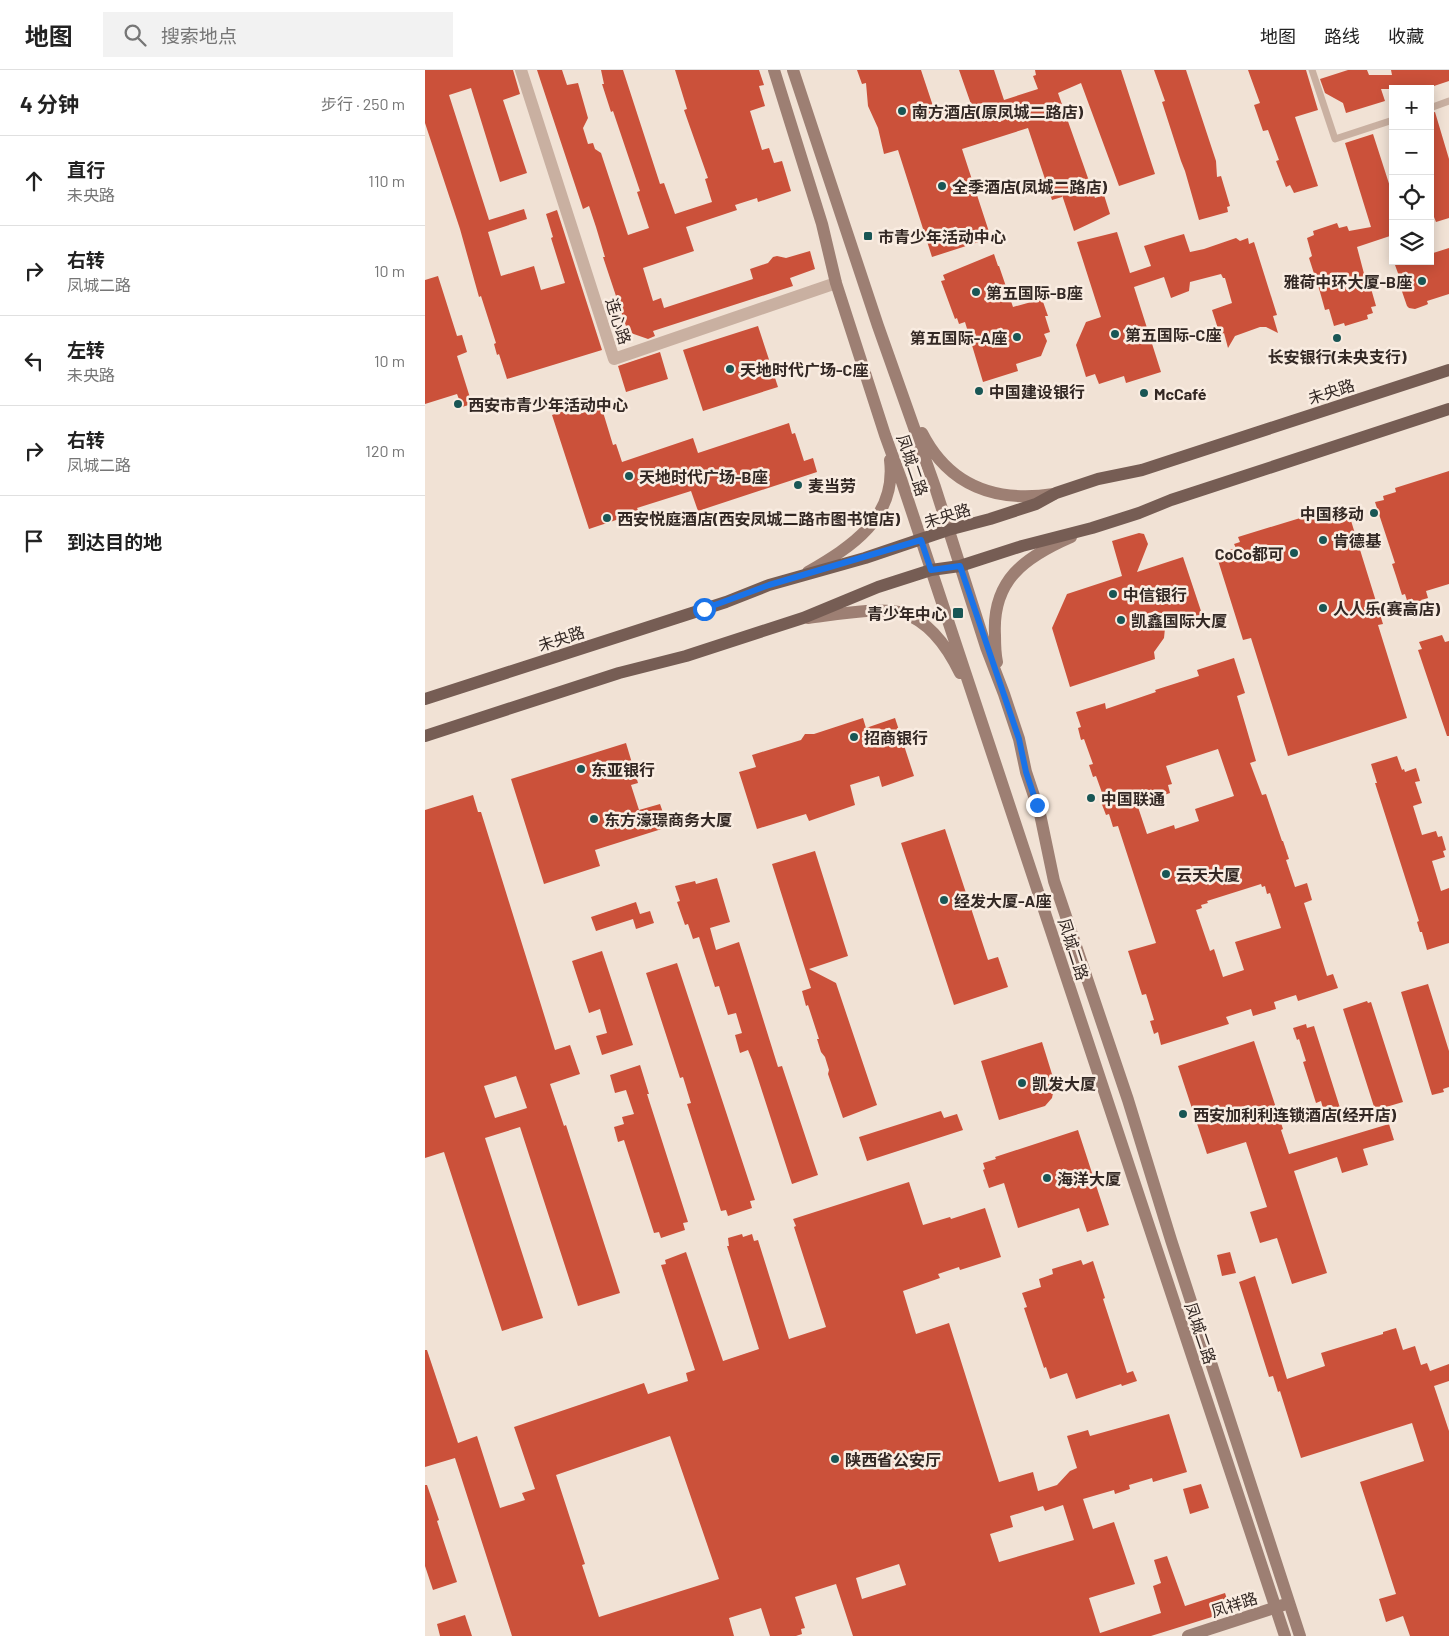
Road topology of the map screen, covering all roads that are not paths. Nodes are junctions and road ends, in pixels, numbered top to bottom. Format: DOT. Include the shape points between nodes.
graph roads {
  1 [pos="521,70"];
  2 [pos="774,70"];
  3 [pos="793,70"];
  4 [pos="1312,70"];
  5 [pos="1449,101"];
  6 [pos="1434,107"];
  7 [pos="1389,121"];
  8 [pos="836,283"];
  9 [pos="1449,370"];
  10 [pos="903,396"];
  11 [pos="1449,408"];
  12 [pos="885,435"];
  13 [pos="1056,493"];
  14 [pos="1092,528"];
  15 [pos="948,530"];
  16 [pos="921,540"];
  17 [pos="960,566"];
  18 [pos="931,570"];
  19 [pos="805,574"];
  20 [pos="803,618"];
  21 [pos="1004,694"];
  22 [pos="425,699"];
  23 [pos="978,708"];
  24 [pos="425,736"];
  25 [pos="1289,1603"];
  26 [pos="1276,1608"];
  27 [pos="1188,1636"];
  28 [pos="1285,1636"];
  29 [pos="1300,1636"];
  1 -- 8 [label="street, 连心路" via="614,359"];
  2 -- 8 [label="main road, 凤城二路" via="822,224"];
  3 -- 10 [label="main road, 凤城二路"];
  4 -- 7 [label="lane" via="1335,139"];
  5 -- 6 [label="lane"];
  8 -- 12 [label="main road, 凤城二路"];
  9 -- 13 [label="main road, 未央路" via="1141,470 1098,479"];
  10 -- 13 [label="main road" via="940,461 963,480 990,492 1025,496"];
  10 -- 15 [label="main road, 凤城二路"];
  11 -- 14 [label="main road"];
  12 -- 16 [label="main road, 凤城二路"];
  12 -- 19 [label="main road" via="890,482 887,496 872,524 852,544"];
  13 -- 15 [label="main road, 未央路" via="1035,504"];
  14 -- 17 [label="main road"];
  14 -- 21 [label="main road" via="1032,557 1012,575 1004,588 995,613 995,630 996,657"];
  15 -- 16 [label="main road, 未央路"];
  15 -- 17 [label="main road, 凤城二路"];
  16 -- 18 [label="main road, 凤城二路"];
  16 -- 19 [label="main road, 未央路"];
  17 -- 18 [label="main road"];
  17 -- 21 [label="main road, 凤城二路"];
  18 -- 20 [label="main road" via="878,587"];
  18 -- 23 [label="main road, 凤城二路"];
  19 -- 22 [label="main road, 未央路"];
  20 -- 23 [label="main road" via="885,611 904,614 924,625 943,644"];
  20 -- 24 [label="main road"];
  21 -- 25 [label="main road, 凤城二路" via="1040,814 1054,882 1128,1100"];
  23 -- 26 [label="main road, 凤城二路"];
  25 -- 26 [label="main road, 凤祥路"];
  25 -- 29 [label="main road, 凤城二路"];
  26 -- 27 [label="main road, 凤祥路"];
  26 -- 28 [label="main road, 凤城二路"];
}
